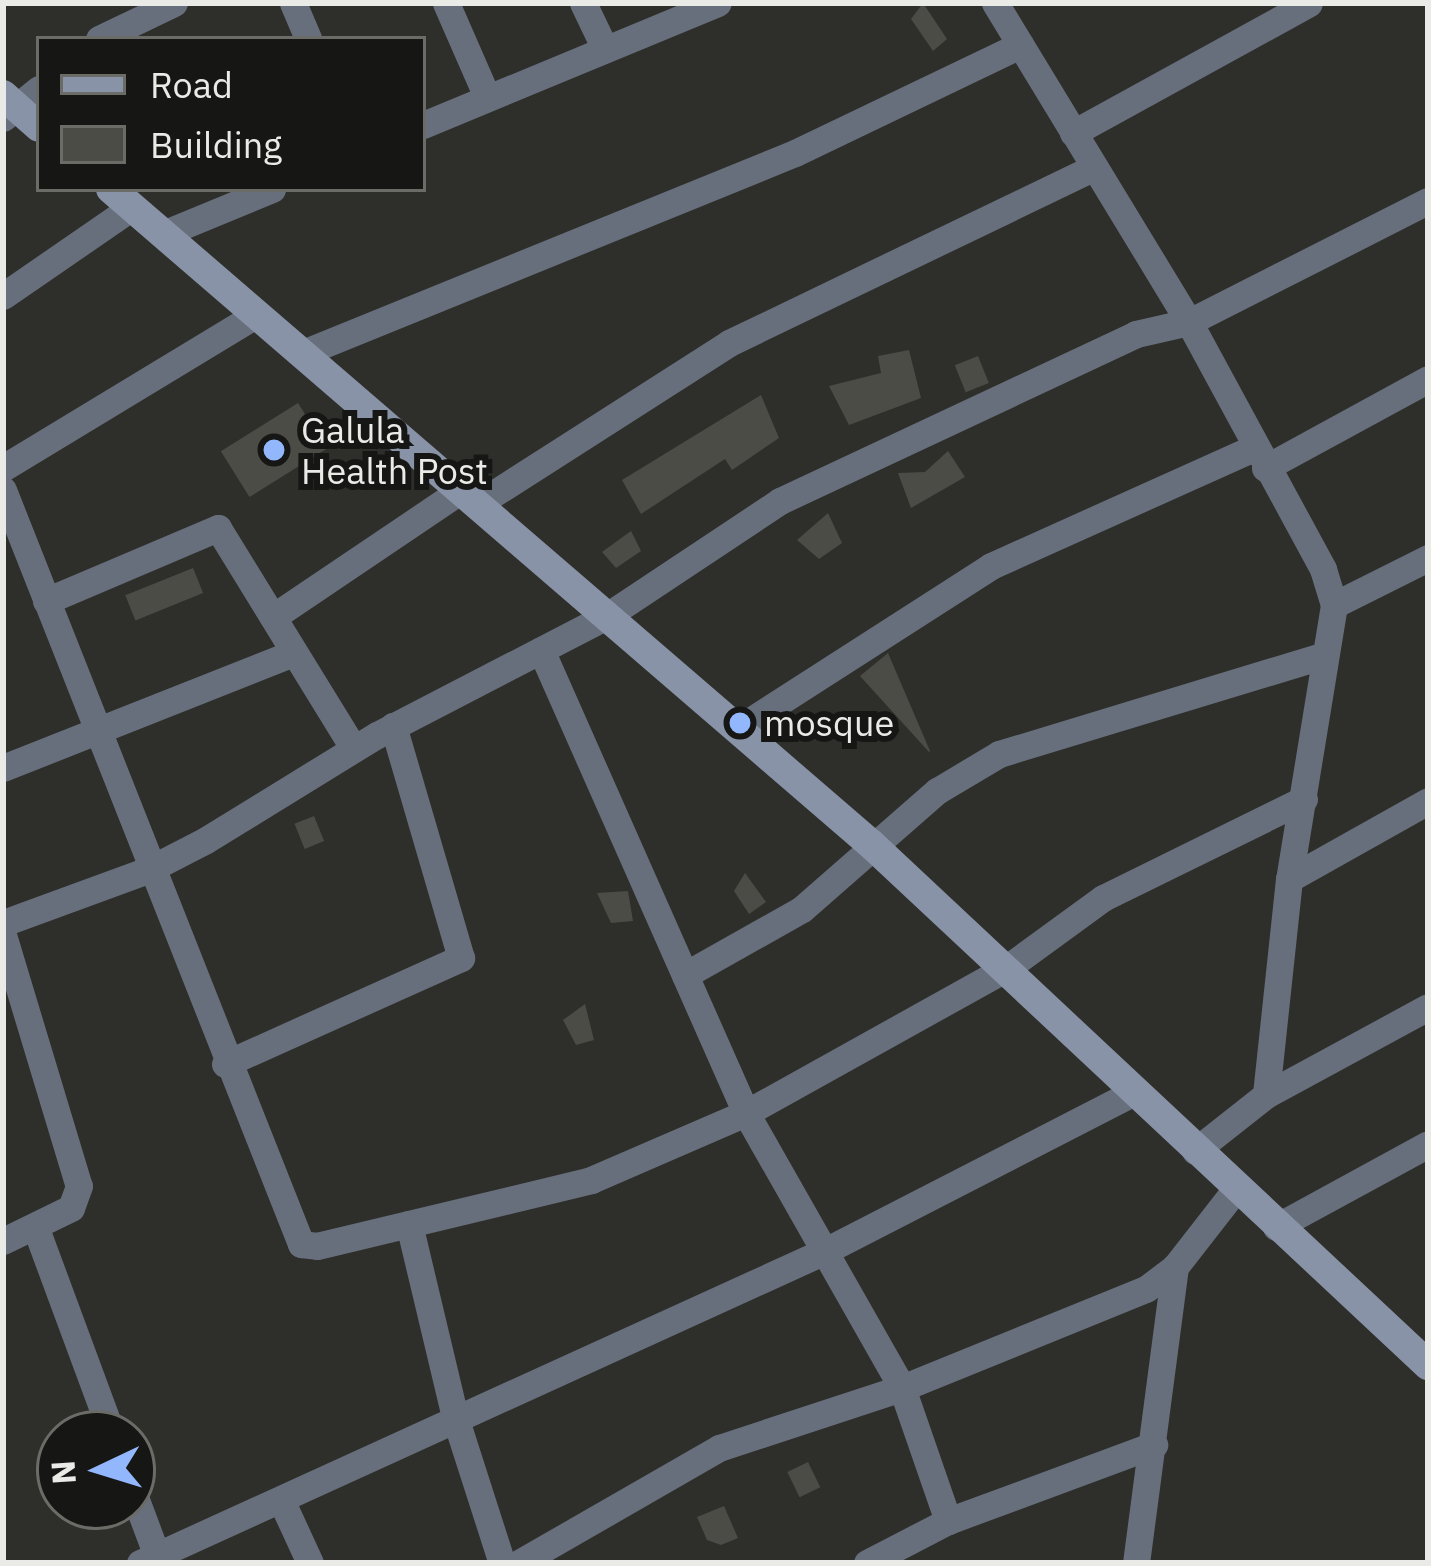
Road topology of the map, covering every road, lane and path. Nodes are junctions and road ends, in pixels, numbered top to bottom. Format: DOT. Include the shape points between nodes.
graph roads {
  1 [pos="174,3"];
  2 [pos="293,3"];
  3 [pos="446,3"];
  4 [pos="583,3"];
  5 [pos="718,3"];
  6 [pos="995,3"];
  7 [pos="1309,3"];
  8 [pos="106,36"];
  9 [pos="307,36"];
  10 [pos="1020,45"];
  11 [pos="605,49"];
  12 [pos="487,97"];
  13 [pos="426,124"];
  14 [pos="1073,133"];
  15 [pos="1094,167"];
  16 [pos="265,192"];
  17 [pos="122,198"];
  18 [pos="1428,201"];
  19 [pos="163,233"];
  20 [pos="3,296"];
  21 [pos="257,314"];
  22 [pos="1189,322"];
  23 [pos="303,353"];
  24 [pos="1428,379"];
  25 [pos="1259,458"];
  26 [pos="3,468"];
  27 [pos="3,490"];
  28 [pos="468,498"];
  29 [pos="1428,558"];
  30 [pos="46,601"];
  31 [pos="1334,605"];
  32 [pos="610,614"];
  33 [pos="273,616"];
  34 [pos="541,650"];
  35 [pos="294,653"];
  36 [pos="1325,655"];
  37 [pos="393,726"];
  38 [pos="739,728"];
  39 [pos="97,735"];
  40 [pos="354,749"];
  41 [pos="3,767"];
  42 [pos="1304,799"];
  43 [pos="1428,802"];
  44 [pos="871,844"];
  45 [pos="148,870"];
  46 [pos="1289,879"];
  47 [pos="3,923"];
  48 [pos="3,935"];
  49 [pos="1007,968"];
  50 [pos="685,975"];
  51 [pos="1428,1007"];
  52 [pos="225,1064"];
  53 [pos="1134,1092"];
  54 [pos="1266,1095"];
  55 [pos="746,1113"];
  56 [pos="1428,1144"];
  57 [pos="1195,1151"];
  58 [pos="1235,1190"];
  59 [pos="409,1224"];
  60 [pos="34,1226"];
  61 [pos="1276,1227"];
  62 [pos="3,1241"];
  63 [pos="827,1250"];
  64 [pos="1175,1267"];
  65 [pos="1425,1358"];
  66 [pos="902,1388"];
  67 [pos="103,1410"];
  68 [pos="454,1417"];
  69 [pos="1154,1444"];
  70 [pos="282,1502"];
  71 [pos="948,1521"];
  72 [pos="141,1530"];
  73 [pos="904,1554"];
  74 [pos="148,1560"];
  75 [pos="310,1563"];
  76 [pos="502,1563"];
  77 [pos="519,1563"];
  78 [pos="867,1563"];
  79 [pos="1136,1563"];
  1 -- 8 [label="street"];
  2 -- 9 [label="street"];
  3 -- 12 [label="street"];
  4 -- 11 [label="street"];
  5 -- 11 [label="street"];
  6 -- 10 [label="street"];
  7 -- 14 [label="street"];
  10 -- 14 [label="street"];
  10 -- 23 [label="street" via="795,153"];
  11 -- 12 [label="street"];
  12 -- 13 [label="street"];
  14 -- 15 [label="street"];
  15 -- 22 [label="street"];
  15 -- 28 [label="street" via="729,343"];
  16 -- 19 [label="street"];
  17 -- 19 [label="street"];
  17 -- 20 [label="street"];
  18 -- 22 [label="street"];
  19 -- 21 [label="street"];
  21 -- 23 [label="street"];
  21 -- 26 [label="street"];
  22 -- 25 [label="street"];
  22 -- 32 [label="street" via="1136,334 780,500"];
  23 -- 28 [label="street"];
  24 -- 25 [label="street"];
  25 -- 31 [label="street" via="1323,569"];
  25 -- 38 [label="street" via="991,566"];
  27 -- 30 [label="street"];
  28 -- 32 [label="street"];
  28 -- 33 [label="street"];
  29 -- 31 [label="street"];
  30 -- 33 [label="street" via="218,528"];
  30 -- 39 [label="street"];
  31 -- 36 [label="street"];
  32 -- 34 [label="street"];
  32 -- 38 [label="street"];
  33 -- 35 [label="street"];
  34 -- 37 [label="street"];
  34 -- 50 [label="street"];
  35 -- 39 [label="street"];
  35 -- 40 [label="street"];
  36 -- 42 [label="street"];
  36 -- 44 [label="street" via="999,754"];
  37 -- 40 [label="street"];
  37 -- 52 [label="street" via="461,958"];
  38 -- 44 [label="street"];
  39 -- 41 [label="street"];
  39 -- 45 [label="street"];
  40 -- 45 [label="street"];
  42 -- 46 [label="street"];
  42 -- 49 [label="street" via="1103,898"];
  43 -- 46 [label="street"];
  44 -- 49 [label="street"];
  44 -- 50 [label="street" via="802,908"];
  45 -- 47 [label="street"];
  45 -- 52 [label="street"];
  46 -- 54 [label="street"];
  48 -- 60 [label="street" via="79,1186 71,1208"];
  49 -- 53 [label="street"];
  49 -- 55 [label="street"];
  50 -- 55 [label="street"];
  51 -- 54 [label="street"];
  52 -- 59 [label="street" via="302,1244"];
  53 -- 57 [label="street"];
  53 -- 63 [label="street"];
  54 -- 57 [label="street"];
  55 -- 59 [label="street" via="591,1180"];
  55 -- 63 [label="street"];
  56 -- 61 [label="street"];
  57 -- 58 [label="street"];
  58 -- 61 [label="street"];
  58 -- 64 [label="street"];
  59 -- 68 [label="street"];
  60 -- 62 [label="street"];
  60 -- 67 [label="street"];
  61 -- 65 [label="street"];
  63 -- 66 [label="street"];
  63 -- 68 [label="street"];
  64 -- 66 [label="street" via="1118,1302"];
  64 -- 69 [label="street"];
  66 -- 71 [label="street"];
  66 -- 77 [label="street" via="719,1448"];
  68 -- 70 [label="street"];
  68 -- 76 [label="street"];
  69 -- 71 [label="street"];
  69 -- 79 [label="street"];
  70 -- 74 [label="street"];
  70 -- 75 [label="street"];
  71 -- 73 [label="street"];
  72 -- 74 [label="street"];
  73 -- 78 [label="street"];
}
